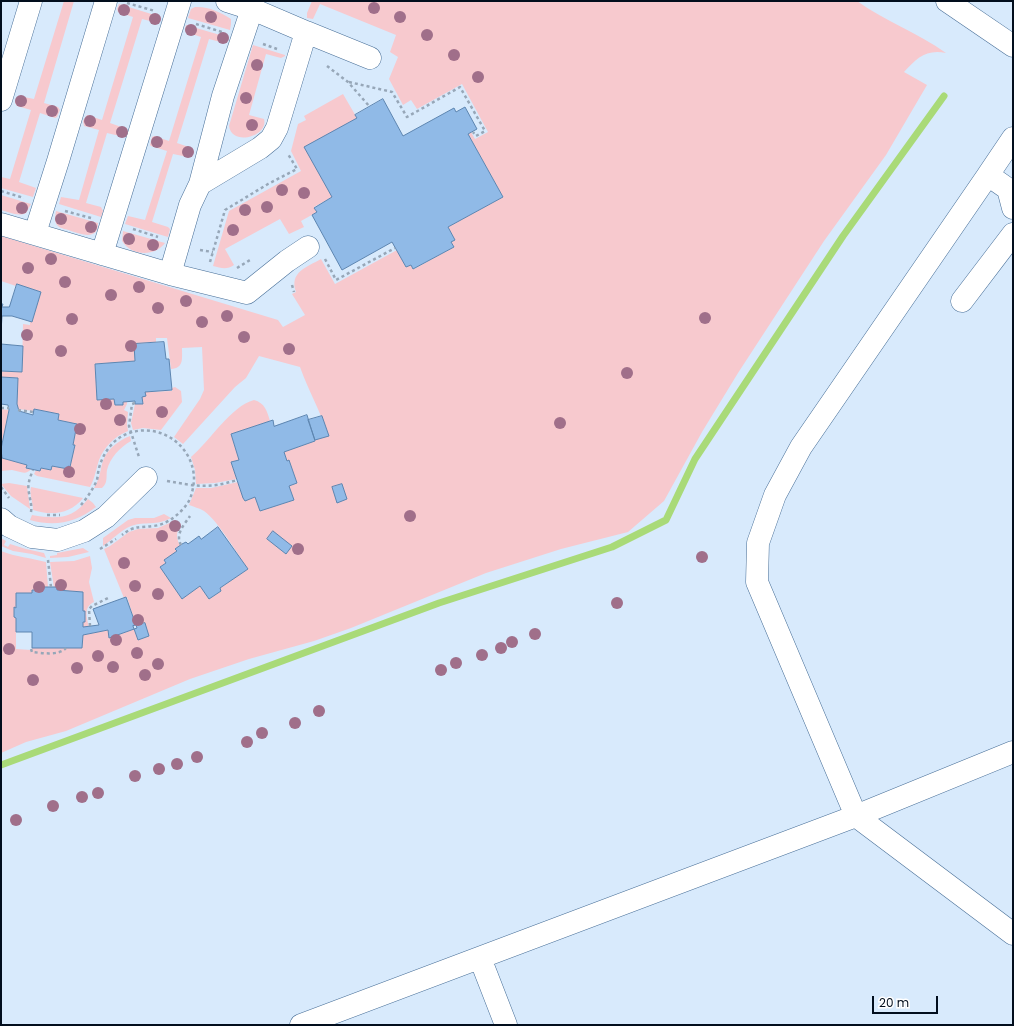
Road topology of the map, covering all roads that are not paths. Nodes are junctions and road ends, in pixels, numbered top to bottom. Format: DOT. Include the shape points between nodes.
graph roads {
  1 [pos="31,1"];
  2 [pos="106,1"];
  3 [pos="180,1"];
  4 [pos="227,1"];
  5 [pos="947,1"];
  6 [pos="252,9"];
  7 [pos="306,32"];
  8 [pos="1013,46"];
  9 [pos="370,58"];
  10 [pos="1,100"];
  11 [pos="1013,138"];
  12 [pos="988,175"];
  13 [pos="200,184"];
  14 [pos="1011,195"];
  15 [pos="1,224"];
  16 [pos="35,233"];
  17 [pos="1013,234"];
  18 [pos="316,251"];
  19 [pos="102,254"];
  20 [pos="170,274"];
  21 [pos="962,301"];
  22 [pos="146,478"];
  23 [pos="1,519"];
  24 [pos="1013,752"];
  25 [pos="856,816"];
  26 [pos="1013,934"];
  27 [pos="480,958"];
  28 [pos="301,1025"];
  29 [pos="506,1025"];
  1 -- 10 [label="street"];
  2 -- 16 [label="street"];
  3 -- 19 [label="street"];
  4 -- 6 [label="street"];
  5 -- 8 [label="street"];
  6 -- 7 [label="street"];
  6 -- 13 [label="street" via="223,96"];
  7 -- 9 [label="street"];
  7 -- 13 [label="street" via="277,128 271,139"];
  11 -- 12 [label="street"];
  12 -- 14 [label="street"];
  12 -- 25 [label="street" via="801,447 775,495 758,544 757,582"];
  13 -- 20 [label="street" via="190,205"];
  15 -- 16 [label="street"];
  16 -- 19 [label="street"];
  17 -- 21 [label="street"];
  18 -- 20 [label="street" via="287,261 247,293"];
  19 -- 20 [label="street"];
  22 -- 23 [label="street" via="106,517 84,531 58,540 32,537 8,526"];
  24 -- 25 [label="street"];
  25 -- 26 [label="street"];
  25 -- 27 [label="street"];
  27 -- 28 [label="street"];
  27 -- 29 [label="street"];
}
